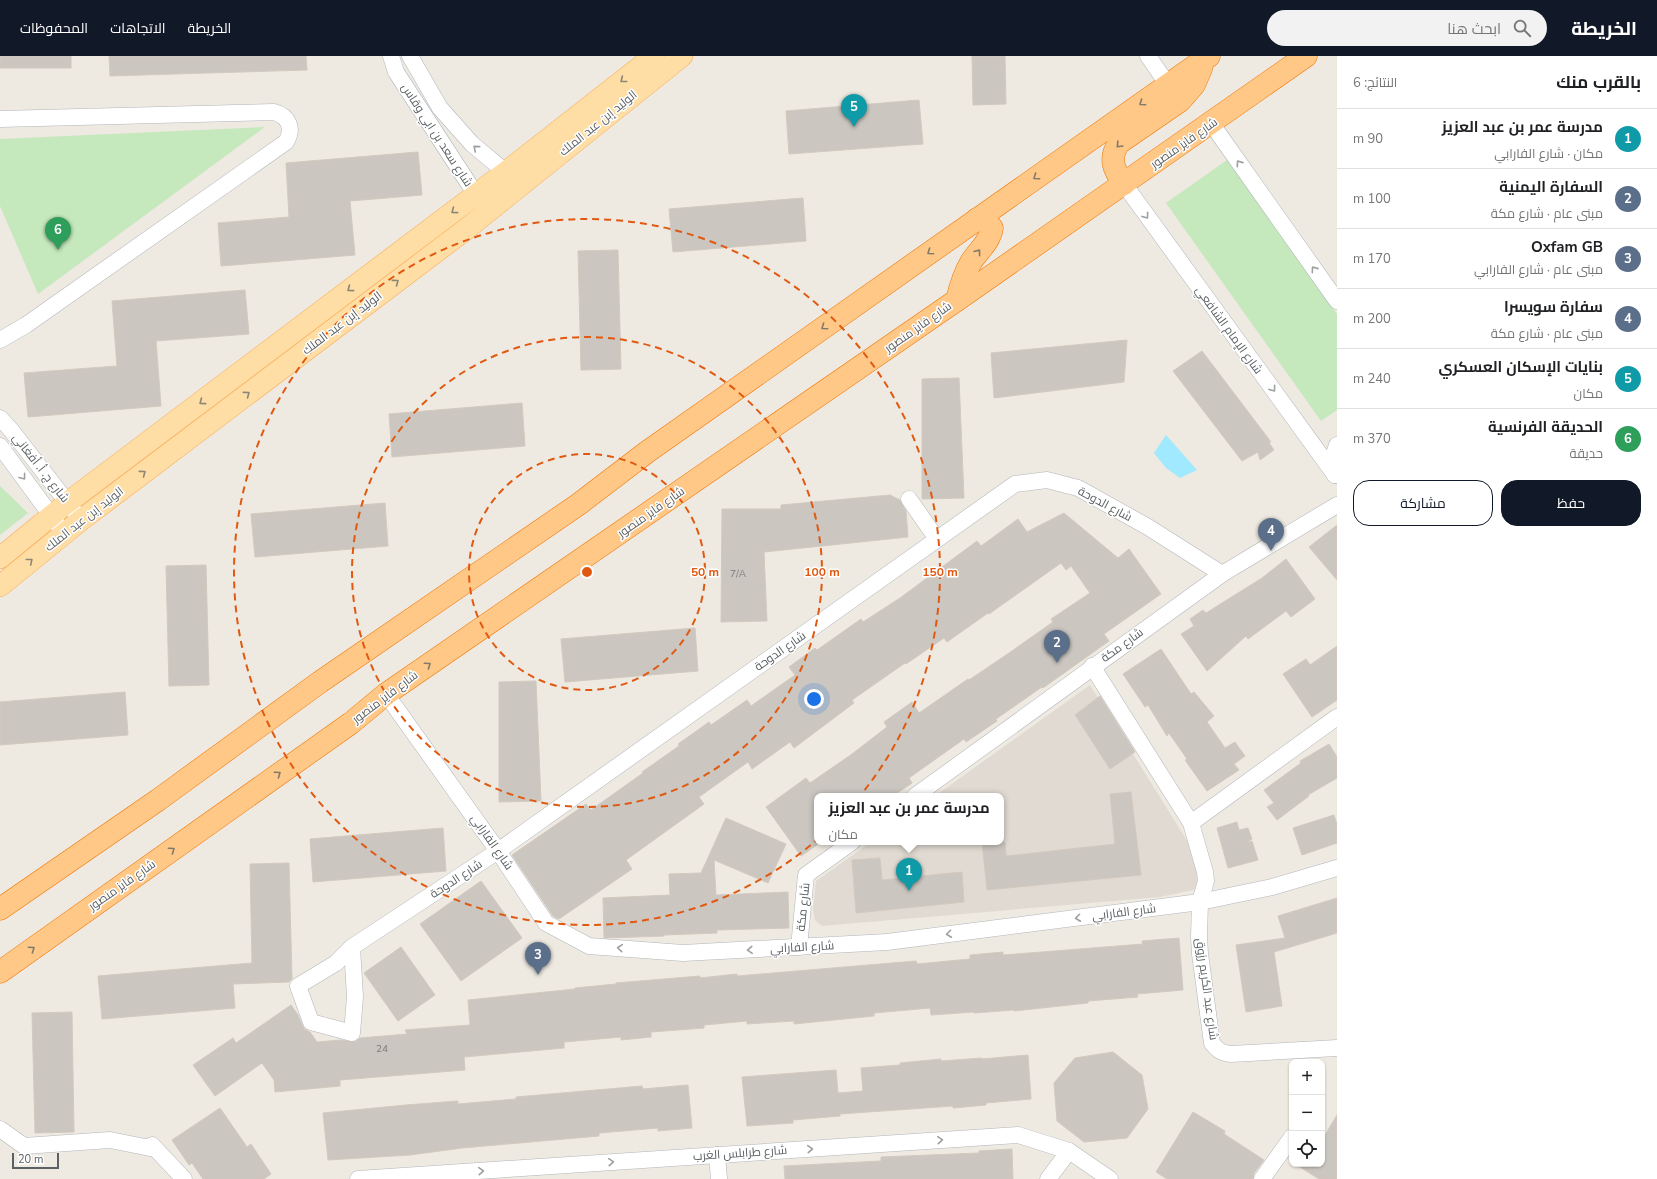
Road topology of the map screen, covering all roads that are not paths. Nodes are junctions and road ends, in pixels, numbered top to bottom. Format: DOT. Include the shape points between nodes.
graph roads {
  1 [pos="391,56"];
  2 [pos="410,56"];
  3 [pos="654,56"];
  4 [pos="682,56"];
  5 [pos="1148,56"];
  6 [pos="1306,56"];
  7 [pos="1206,58"];
  8 [pos="1168,85"];
  9 [pos="0,119"];
  10 [pos="1212,123"];
  11 [pos="514,179"];
  12 [pos="1124,184"];
  13 [pos="476,195"];
  14 [pos="488,212"];
  15 [pos="977,219"];
  16 [pos="957,300"];
  17 [pos="1337,301"];
  18 [pos="0,340"];
  19 [pos="0,418"];
  20 [pos="1337,445"];
  21 [pos="0,446"];
  22 [pos="1336,477"];
  23 [pos="909,499"];
  24 [pos="67,503"];
  25 [pos="1337,505"];
  26 [pos="51,516"];
  27 [pos="81,520"];
  28 [pos="64,533"];
  29 [pos="937,539"];
  30 [pos="0,558"];
  31 [pos="1222,574"];
  32 [pos="0,586"];
  33 [pos="1092,666"];
  34 [pos="386,694"];
  35 [pos="1337,717"];
  36 [pos="919,793"];
  37 [pos="1191,823"];
  38 [pos="848,845"];
  39 [pos="498,850"];
  40 [pos="1337,868"];
  41 [pos="1200,902"];
  42 [pos="0,909"];
  43 [pos="352,947"];
  44 [pos="799,947"];
  45 [pos="0,972"];
  46 [pos="1337,1048"];
  47 [pos="1312,1056"];
  48 [pos="0,1129"];
  49 [pos="1289,1141"];
  50 [pos="1069,1151"];
  51 [pos="717,1155"];
  52 [pos="184,1179"];
  53 [pos="358,1179"];
  54 [pos="719,1179"];
  55 [pos="1048,1179"];
  56 [pos="1110,1179"];
  57 [pos="1262,1179"];
  1 -- 13 [label="street, شارع سعد بن ابي وقاس" via="396,72"];
  11 -- 2 [label="street, شارع سعد بن ابي وقاس, one-way" via="472,144 440,108"];
  3 -- 11 [label="main road, الوليد إبن عبد الملك, one-way"];
  4 -- 11 [label="main road, الوليد إبن عبد الملك"];
  5 -- 8 [label="street"];
  6 -- 10 [label="highway, شارع فايز منصور"];
  7 -- 8 [label="highway"];
  7 -- 12 [label="highway, one-way" via="1194,84 1180,101 1119,143 1114,150 1113,165"];
  8 -- 15 [label="highway, one-way"];
  9 -- 18 [label="street" via="274,112 288,121 290,132 286,142 26,325"];
  10 -- 12 [label="highway, شارع فايز منصور"];
  17 -- 10 [label="street, one-way"];
  11 -- 13 [label="main road, الوليد إبن عبد الملك"];
  11 -- 14 [label="main road, الوليد إبن عبد الملك"];
  12 -- 16 [label="highway, شارع فايز منصور"];
  12 -- 22 [label="street, شارع الإمام الشافعي, one-way"];
  13 -- 14 [label="street, شارع سعد بن ابي وقاس"];
  13 -- 24 [label="main road, الوليد إبن عبد الملك, one-way"];
  27 -- 14 [label="main road, الوليد إبن عبد الملك, one-way"];
  16 -- 15 [label="highway, one-way" via="971,262 991,236 992,228 989,224"];
  15 -- 42 [label="highway, one-way" via="653,447 579,504 320,682 158,800"];
  34 -- 16 [label="highway, شارع فايز منصور, one-way"];
  19 -- 24 [label="street, شارع ج. أ. أفغاني"];
  20 -- 22 [label="street" via="1334,454"];
  21 -- 26 [label="street, شارع ج. أ. أفغاني, one-way"];
  23 -- 29 [label="street"];
  24 -- 26 [label="main road, الوليد إبن عبد الملك"];
  24 -- 27 [label="street, شارع ج. أ. أفغاني"];
  25 -- 31 [label="street, شارع مكة"];
  26 -- 28 [label="street, شارع ج. أ. أفغاني"];
  26 -- 30 [label="main road, الوليد إبن عبد الملك"];
  27 -- 28 [label="main road, الوليد إبن عبد الملك"];
  32 -- 28 [label="main road, الوليد إبن عبد الملك, one-way"];
  29 -- 31 [label="street, شارع الدوحة" via="1015,484 1047,480 1078,488 1148,527"];
  29 -- 39 [label="street, شارع الدوحة"];
  31 -- 33 [label="street, شارع مكة"];
  33 -- 36 [label="street, شارع مكة"];
  33 -- 37 [label="street, شارع عبد الكريم رزوق"];
  34 -- 39 [label="street, شارع الفارابي"];
  45 -- 34 [label="highway, شارع فايز منصور, one-way" via="351,723"];
  35 -- 37 [label="street"];
  37 -- 41 [label="street, شارع عبد الكريم رزوق" via="1205,872 1206,881"];
  38 -- 44 [label="street, شارع مكة" via="806,875"];
  39 -- 43 [label="street, شارع الدوحة"];
  44 -- 39 [label="street, شارع الفارابي, one-way" via="682,953 589,946 546,923"];
  40 -- 41 [label="street, شارع الفارابي" via="1272,887"];
  41 -- 44 [label="street, شارع الفارابي, one-way" via="887,942"];
  41 -- 47 [label="street, شارع عبد الكريم رزوق" via="1200,954 1210,1037 1217,1050 1231,1054"];
  43 -- 43 [label="street, شارع الدوحة" via="355,997 352,1033 311,1022 298,986 336,963"];
  46 -- 47 [label="street, شارع عبد الكريم رزوق"];
  48 -- 52 [label="street" via="24,1146 110,1140 150,1148 152,1145"];
  49 -- 57 [label="street"];
  51 -- 50 [label="street, شارع طرابلس الغرب, one-way" via="1018,1135"];
  50 -- 55 [label="street"];
  50 -- 56 [label="street, شارع طرابلس الغرب"];
  53 -- 51 [label="street, شارع طرابلس الغرب, one-way"];
  51 -- 54 [label="street"];
}
